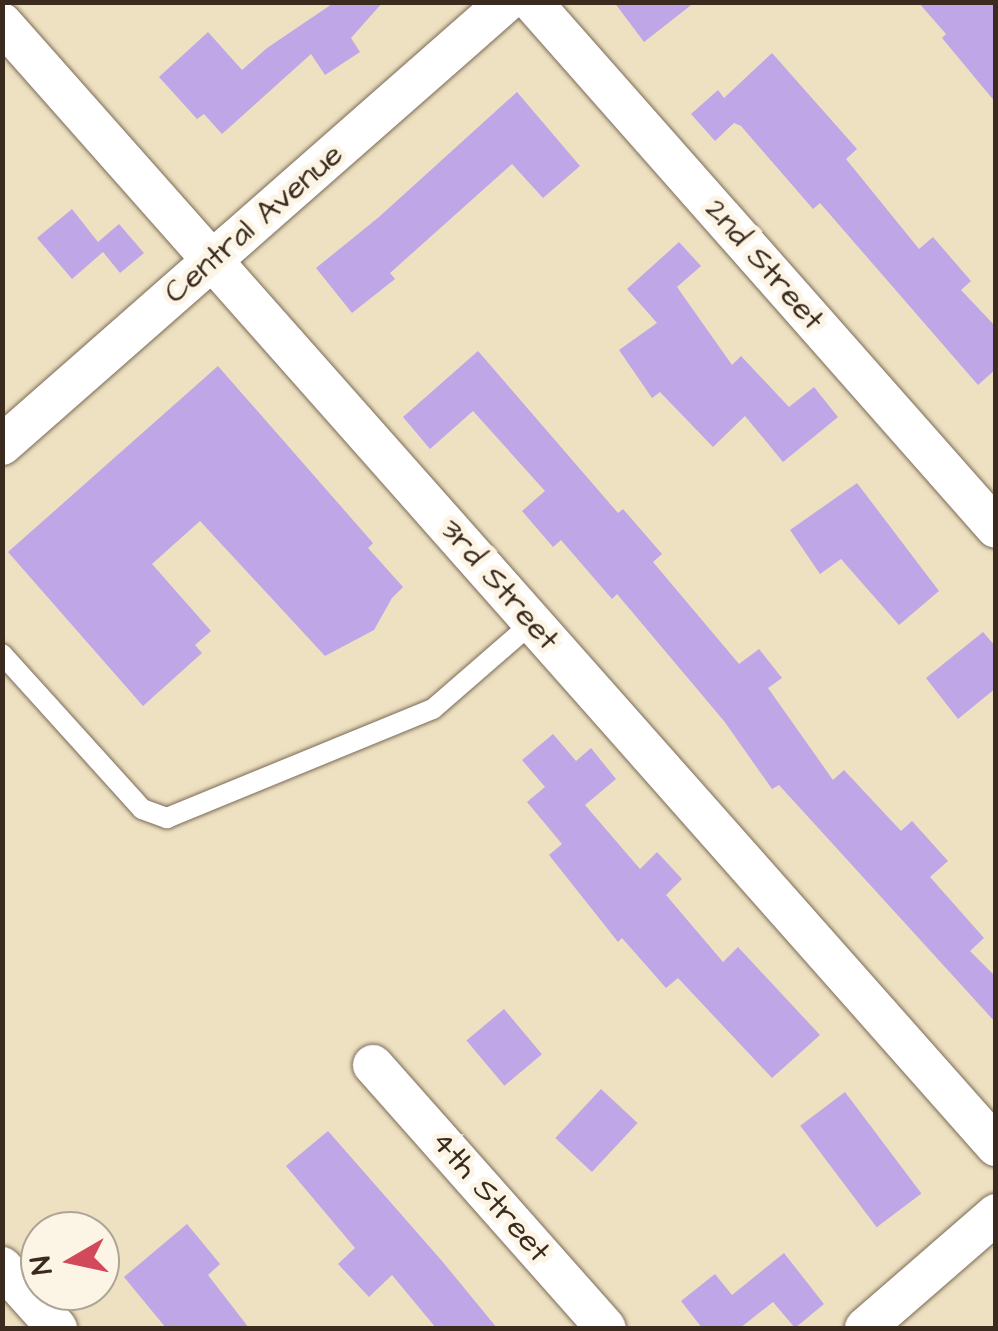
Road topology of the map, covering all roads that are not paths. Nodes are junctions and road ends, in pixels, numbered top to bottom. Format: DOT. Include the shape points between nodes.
graph roads {
  1 [pos="506,2"];
  2 [pos="532,2"];
  3 [pos="2,24"];
  4 [pos="212,261"];
  5 [pos="2,445"];
  6 [pos="996,528"];
  7 [pos="532,623"];
  8 [pos="2,654"];
  9 [pos="373,1065"];
  10 [pos="996,1146"];
  11 [pos="996,1214"];
  12 [pos="2,1267"];
  13 [pos="56,1328"];
  14 [pos="606,1328"];
  15 [pos="865,1328"];
  1 -- 4 [label="street, Central Avenue"];
  2 -- 6 [label="street, 2nd Street"];
  3 -- 4 [label="street, 3rd Street"];
  4 -- 5 [label="street, Central Avenue"];
  4 -- 7 [label="street, 3rd Street"];
  7 -- 8 [label="lane" via="433,709 167,818 142,810"];
  7 -- 10 [label="street, 3rd Street"];
  9 -- 14 [label="street, 4th Street"];
  11 -- 15 [label="street"];
  12 -- 13 [label="street"];
}
